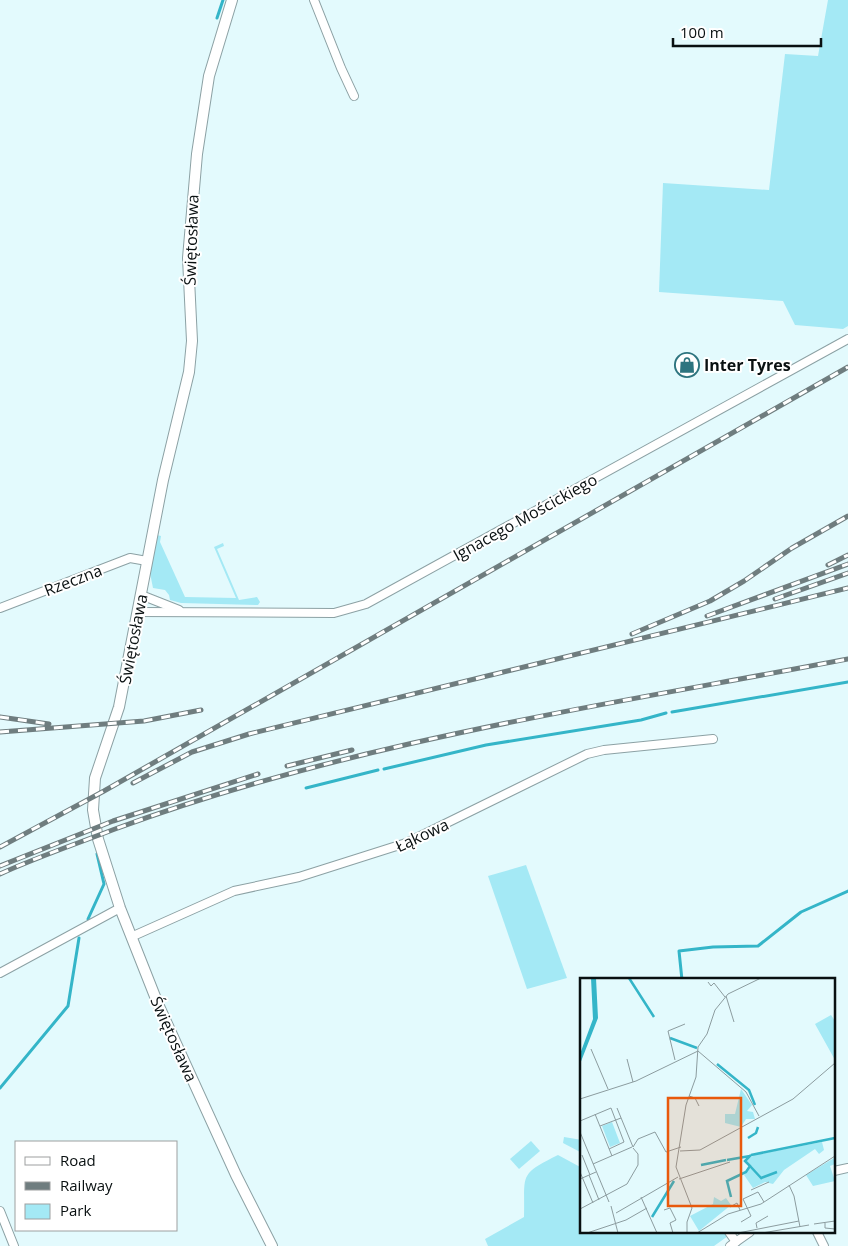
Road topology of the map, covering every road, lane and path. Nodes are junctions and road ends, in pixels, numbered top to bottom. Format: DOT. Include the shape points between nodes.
graph roads {
  1 [pos="232,0"];
  2 [pos="314,0"];
  3 [pos="354,96"];
  4 [pos="848,339"];
  5 [pos="147,561"];
  6 [pos="141,595"];
  7 [pos="0,608"];
  8 [pos="180,611"];
  9 [pos="138,612"];
  10 [pos="713,739"];
  11 [pos="120,908"];
  12 [pos="130,937"];
  13 [pos="0,973"];
  14 [pos="0,1211"];
  15 [pos="747,1234"];
  16 [pos="818,1234"];
  17 [pos="733,1244"];
  18 [pos="14,1246"];
  19 [pos="272,1246"];
  20 [pos="824,1246"];
  1 -- 5 [label="street, Świętosława" via="209,76 197,154 188,258 191,360"];
  2 -- 3 [label="street"];
  4 -- 8 [label="street, Ignacego Mościckiego" via="366,604 334,613"];
  5 -- 6 [label="street, Świętosława"];
  5 -- 7 [label="street, Rzeczna" via="130,558"];
  6 -- 8 [label="street, Ignacego Mościckiego"];
  6 -- 9 [label="street, Świętosława"];
  8 -- 9 [label="street, Ignacego Mościckiego"];
  9 -- 11 [label="street, Świętosława" via="119,709 97,770 93,796 98,839"];
  10 -- 12 [label="street, Łąkowa" via="587,754 406,843 299,877 234,891"];
  11 -- 12 [label="street, Świętosława"];
  11 -- 13 [label="street"];
  12 -- 19 [label="street, Świętosława" via="187,1070"];
  14 -- 18 [label="street"];
  15 -- 17 [label="street"];
  16 -- 20 [label="street"];
}
